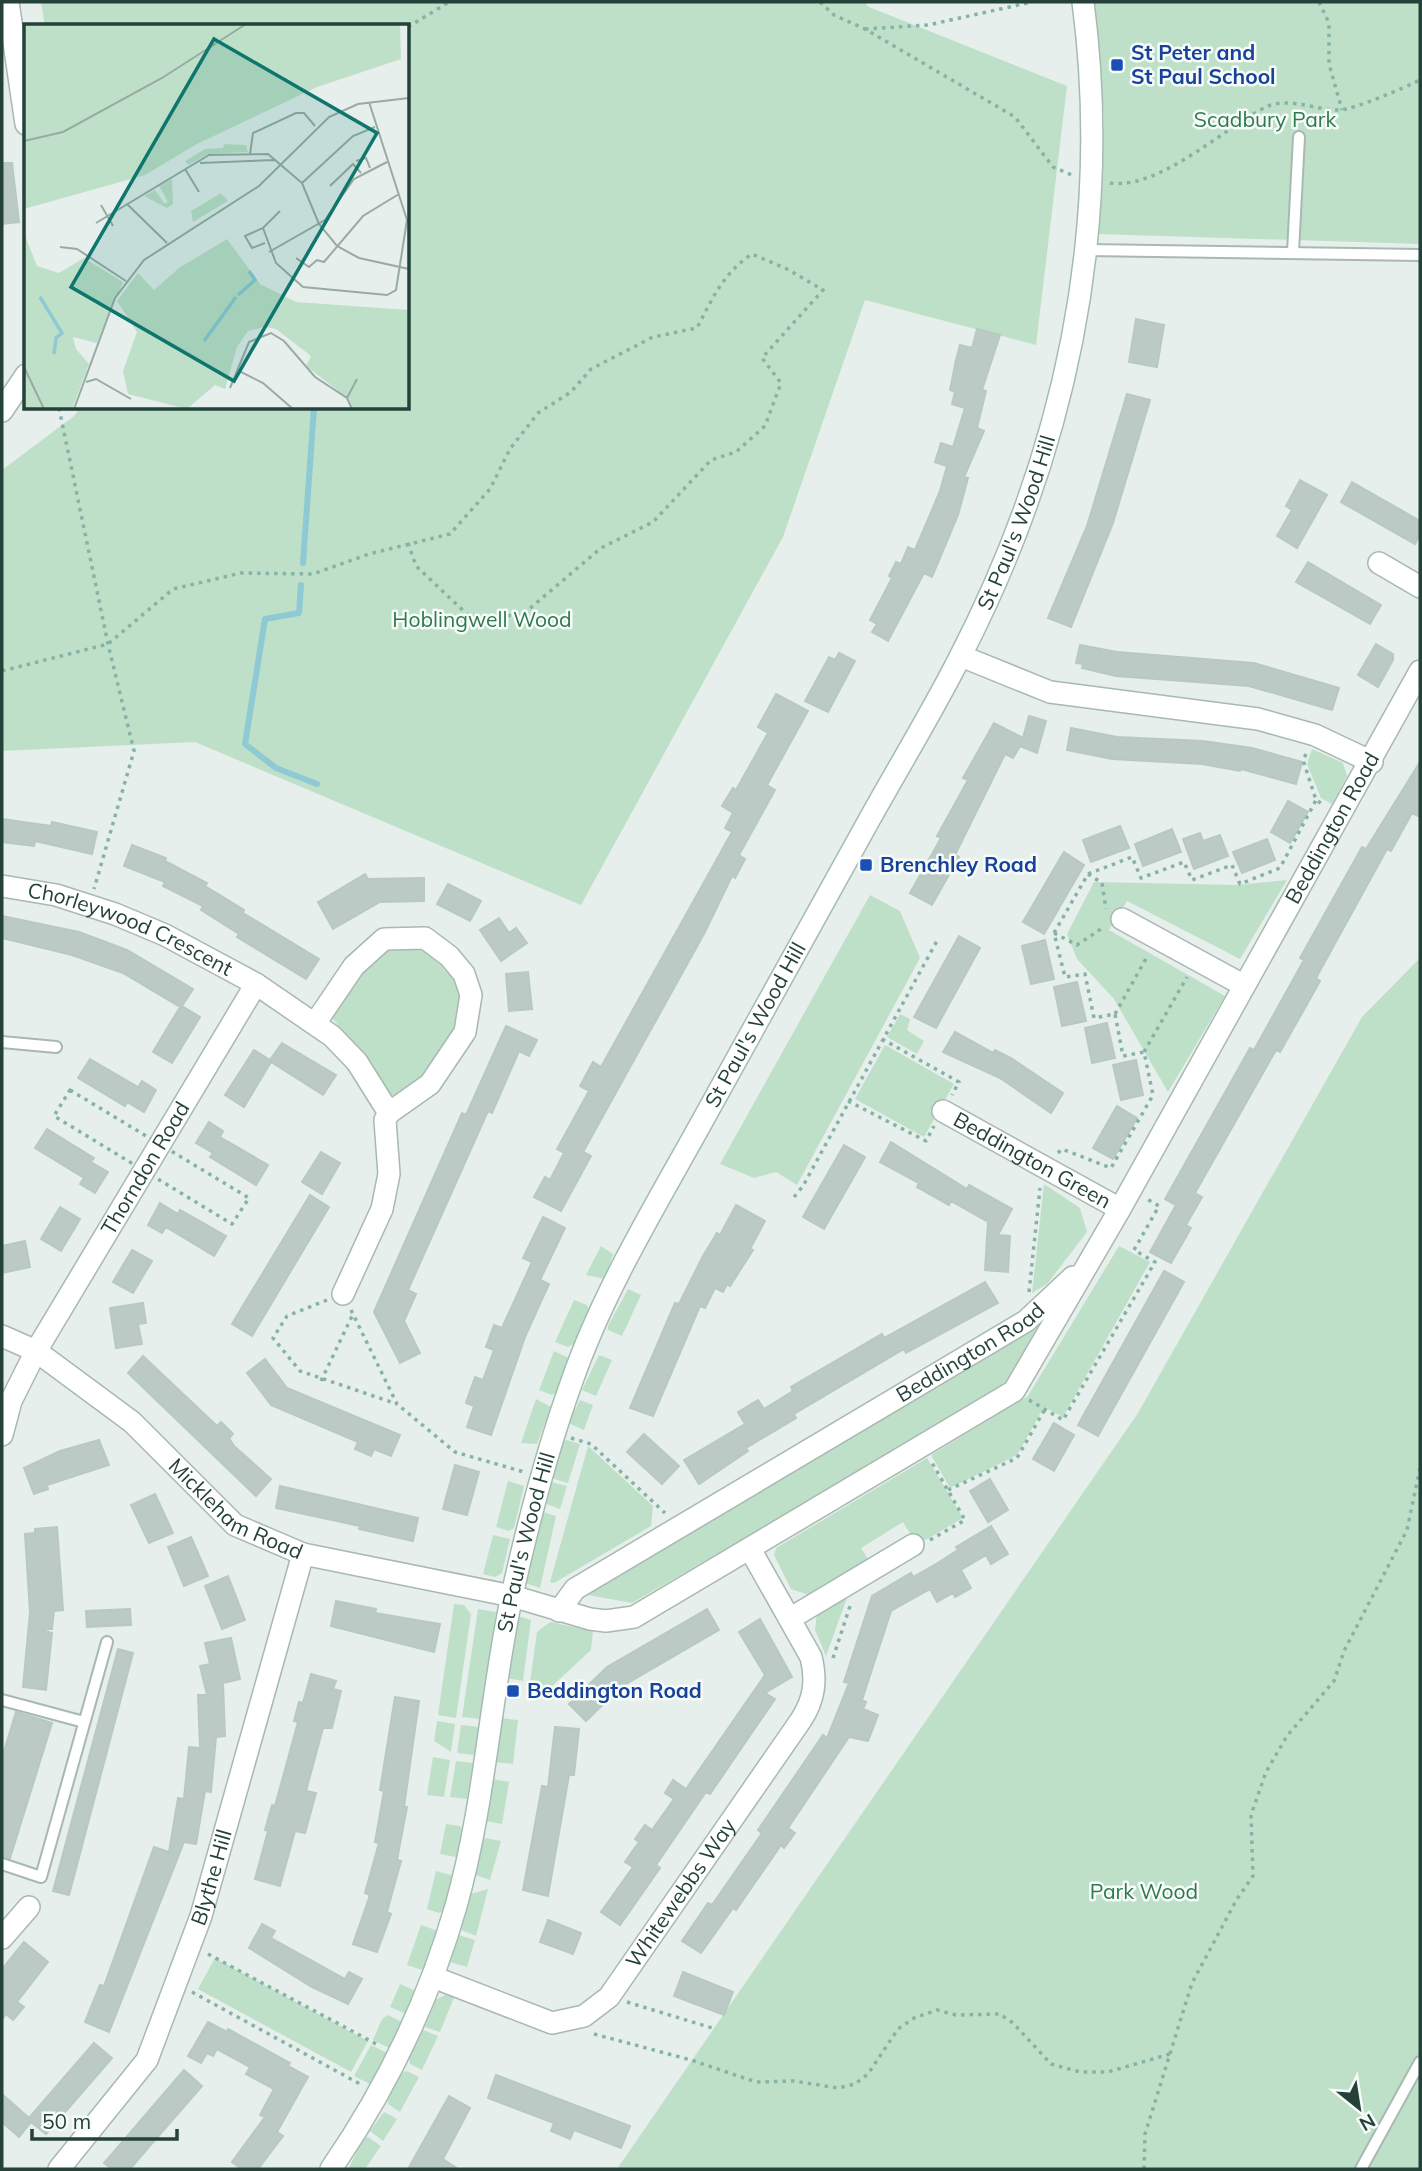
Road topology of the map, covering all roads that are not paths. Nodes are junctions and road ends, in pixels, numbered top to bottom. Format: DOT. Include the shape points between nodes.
graph roads {
  1 [pos="8,2"];
  2 [pos="1083,2"];
  3 [pos="12,93"];
  4 [pos="24,120"];
  5 [pos="1298,137"];
  6 [pos="1087,250"];
  7 [pos="1293,252"];
  8 [pos="1420,255"];
  9 [pos="24,378"];
  10 [pos="2,411"];
  11 [pos="1379,563"];
  12 [pos="1420,587"];
  13 [pos="961,656"];
  14 [pos="1420,671"];
  15 [pos="1372,762"];
  16 [pos="2,886"];
  17 [pos="1115,922"];
  18 [pos="256,984"];
  19 [pos="1243,985"];
  20 [pos="316,1023"];
  21 [pos="2,1042"];
  22 [pos="56,1047"];
  23 [pos="943,1111"];
  24 [pos="389,1113"];
  25 [pos="1120,1209"];
  26 [pos="1090,1261"];
  27 [pos="343,1294"];
  28 [pos="2,1336"];
  29 [pos="36,1351"];
  30 [pos="2,1435"];
  31 [pos="913,1545"];
  32 [pos="750,1549"];
  33 [pos="303,1554"];
  34 [pos="512,1596"];
  35 [pos="559,1611"];
  36 [pos="791,1618"];
  37 [pos="107,1642"];
  38 [pos="2,1700"];
  39 [pos="84,1722"];
  40 [pos="2,1864"];
  41 [pos="29,1907"];
  42 [pos="2,1938"];
  43 [pos="433,1977"];
  44 [pos="1420,2062"];
  45 [pos="59,2169"];
  46 [pos="331,2169"];
  47 [pos="1361,2169"];
  1 -- 3 [label="street"];
  2 -- 6 [label="street, St Paul's Wood Hill" via="1092,102"];
  3 -- 4 [label="street"];
  5 -- 7 [label="lane"];
  6 -- 7 [label="lane"];
  6 -- 13 [label="street, St Paul's Wood Hill" via="1076,331 1043,459"];
  7 -- 8 [label="lane"];
  9 -- 10 [label="street"];
  11 -- 12 [label="street"];
  13 -- 15 [label="street" via="1050,692 1258,719 1315,735"];
  13 -- 34 [label="street, St Paul's Wood Hill" via="626,1261 574,1375"];
  14 -- 15 [label="street, Beddington Road"];
  15 -- 19 [label="street, Beddington Road"];
  16 -- 18 [label="street, Chorleywood Crescent" via="89,905 165,935"];
  17 -- 19 [label="street" via="1157,938"];
  18 -- 20 [label="street, Chorleywood Crescent"];
  18 -- 29 [label="street, Thorndon Road"];
  19 -- 25 [label="street, Beddington Road"];
  20 -- 24 [label="street" via="357,1062"];
  20 -- 24 [label="street" via="354,966 384,939 425,938 464,974 471,995 465,1032 430,1084"];
  21 -- 22 [label="lane"];
  23 -- 25 [label="street, Beddington Green"];
  24 -- 27 [label="street" via="384,1125 389,1174 382,1209"];
  25 -- 26 [label="street, Beddington Road"];
  26 -- 32 [label="street, Beddington Road" via="1014,1391"];
  26 -- 35 [label="street, Beddington Road" via="1026,1321 575,1589"];
  28 -- 29 [label="street, Mickleham Road"];
  29 -- 30 [label="street, Thorndon Road" via="11,1401"];
  29 -- 33 [label="street, Mickleham Road" via="131,1422 235,1525"];
  31 -- 36 [label="street"];
  32 -- 35 [label="street, Beddington Road" via="634,1617 606,1620"];
  32 -- 36 [label="street, Whitewebbs Way"];
  33 -- 34 [label="street, Mickleham Road"];
  33 -- 45 [label="street, Blythe Hill" via="201,1916 148,2060"];
  34 -- 35 [label="street, Beddington Road"];
  34 -- 43 [label="street, St Paul's Wood Hill" via="474,1833"];
  36 -- 43 [label="street, Whitewebbs Way" via="814,1667 807,1710 609,1997 584,2016 552,2024"];
  37 -- 39 [label="lane"];
  38 -- 39 [label="lane"];
  39 -- 40 [label="lane" via="41,1877"];
  41 -- 42 [label="street"];
  43 -- 46 [label="street, St Paul's Wood Hill" via="398,2055"];
  44 -- 47 [label="lane"];
}
